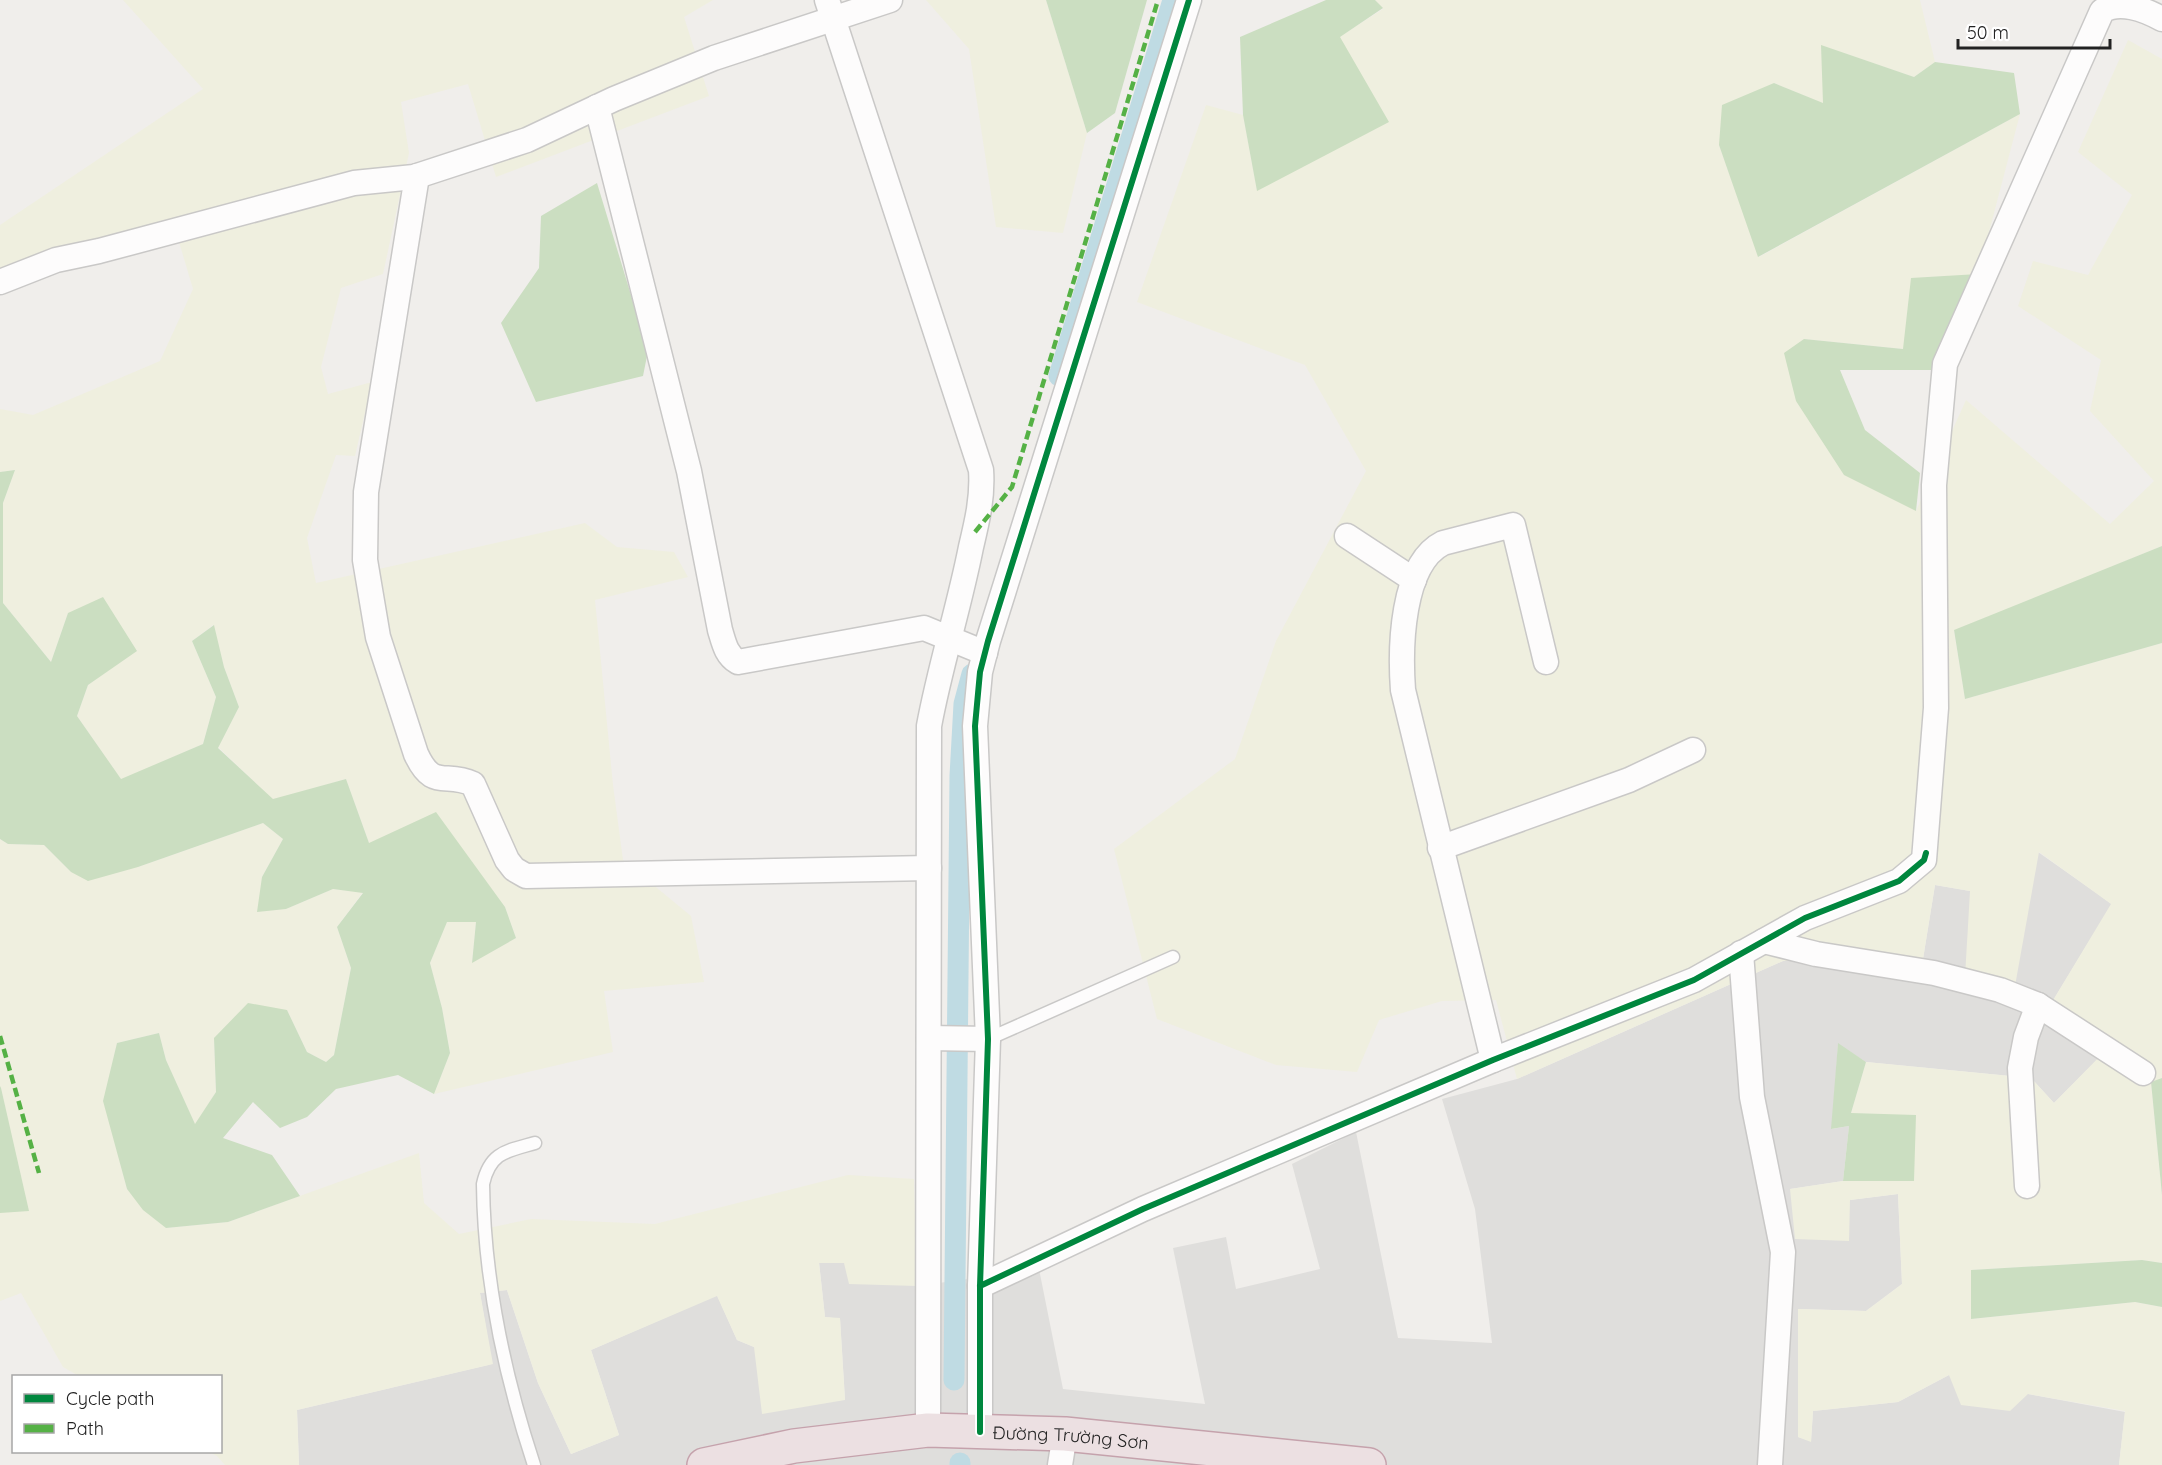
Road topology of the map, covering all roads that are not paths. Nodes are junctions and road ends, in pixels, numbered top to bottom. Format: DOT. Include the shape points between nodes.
graph roads {
  1 [pos="890,0"];
  2 [pos="1189,0"];
  3 [pos="2130,1"];
  4 [pos="830,9"];
  5 [pos="2162,19"];
  6 [pos="597,107"];
  7 [pos="417,176"];
  8 [pos="0,282"];
  9 [pos="1347,536"];
  10 [pos="1414,580"];
  11 [pos="949,637"];
  12 [pos="985,653"];
  13 [pos="1546,662"];
  14 [pos="1693,750"];
  15 [pos="1440,848"];
  16 [pos="929,868"];
  17 [pos="1764,941"];
  18 [pos="1741,953"];
  19 [pos="1173,957"];
  20 [pos="2038,1005"];
  21 [pos="929,1038"];
  22 [pos="988,1039"];
  23 [pos="1493,1060"];
  24 [pos="2143,1073"];
  25 [pos="535,1143"];
  26 [pos="2027,1186"];
  27 [pos="980,1286"];
  28 [pos="928,1430"];
  29 [pos="980,1432"];
  30 [pos="1062,1450"];
  31 [pos="534,1465"];
  32 [pos="704,1465"];
  33 [pos="1369,1465"];
  34 [pos="1770,1465"];
  1 -- 4 [label="street"];
  2 -- 12 [label="street"];
  3 -- 5 [label="street"];
  3 -- 17 [label="street" via="2116,2 2102,11 1945,364 1934,484 1936,708 1924,860 1899,881 1805,918"];
  4 -- 6 [label="street"];
  4 -- 11 [label="street" via="981,470 979,509"];
  6 -- 7 [label="street" via="527,140"];
  6 -- 11 [label="street" via="689,471 720,630 730,658 738,662 924,627"];
  7 -- 8 [label="street" via="354,183 56,260"];
  7 -- 16 [label="street" via="366,492 365,560 378,637 416,754 425,769 430,775 473,784 507,860 525,876"];
  9 -- 10 [label="street"];
  10 -- 13 [label="street" via="1422,563 1443,543 1514,525"];
  10 -- 15 [label="street" via="1401,660 1403,690"];
  11 -- 12 [label="street"];
  11 -- 16 [label="street" via="929,726"];
  12 -- 22 [label="street" via="975,726"];
  14 -- 15 [label="street" via="1629,780"];
  15 -- 23 [label="street"];
  16 -- 21 [label="street"];
  17 -- 18 [label="street"];
  17 -- 20 [label="street" via="1816,954 1934,972"];
  18 -- 23 [label="street" via="1694,980"];
  18 -- 34 [label="street" via="1752,1096 1783,1252"];
  19 -- 22 [label="lane"];
  20 -- 24 [label="street"];
  20 -- 26 [label="street" via="2026,1036 2020,1068"];
  21 -- 22 [label="street"];
  21 -- 28 [label="street"];
  22 -- 27 [label="street"];
  23 -- 27 [label="street" via="1143,1209"];
  25 -- 31 [label="lane" via="496,1157 485,1172 483,1184 495,1315 509,1382"];
  27 -- 29 [label="street"];
  28 -- 29 [label="highway, Đường Trường Sơn"];
  28 -- 32 [label="highway, Đường Trường Sơn" via="794,1446"];
  29 -- 30 [label="highway, Đường Trường Sơn"];
  30 -- 33 [label="highway, Đường Trường Sơn"];
}
